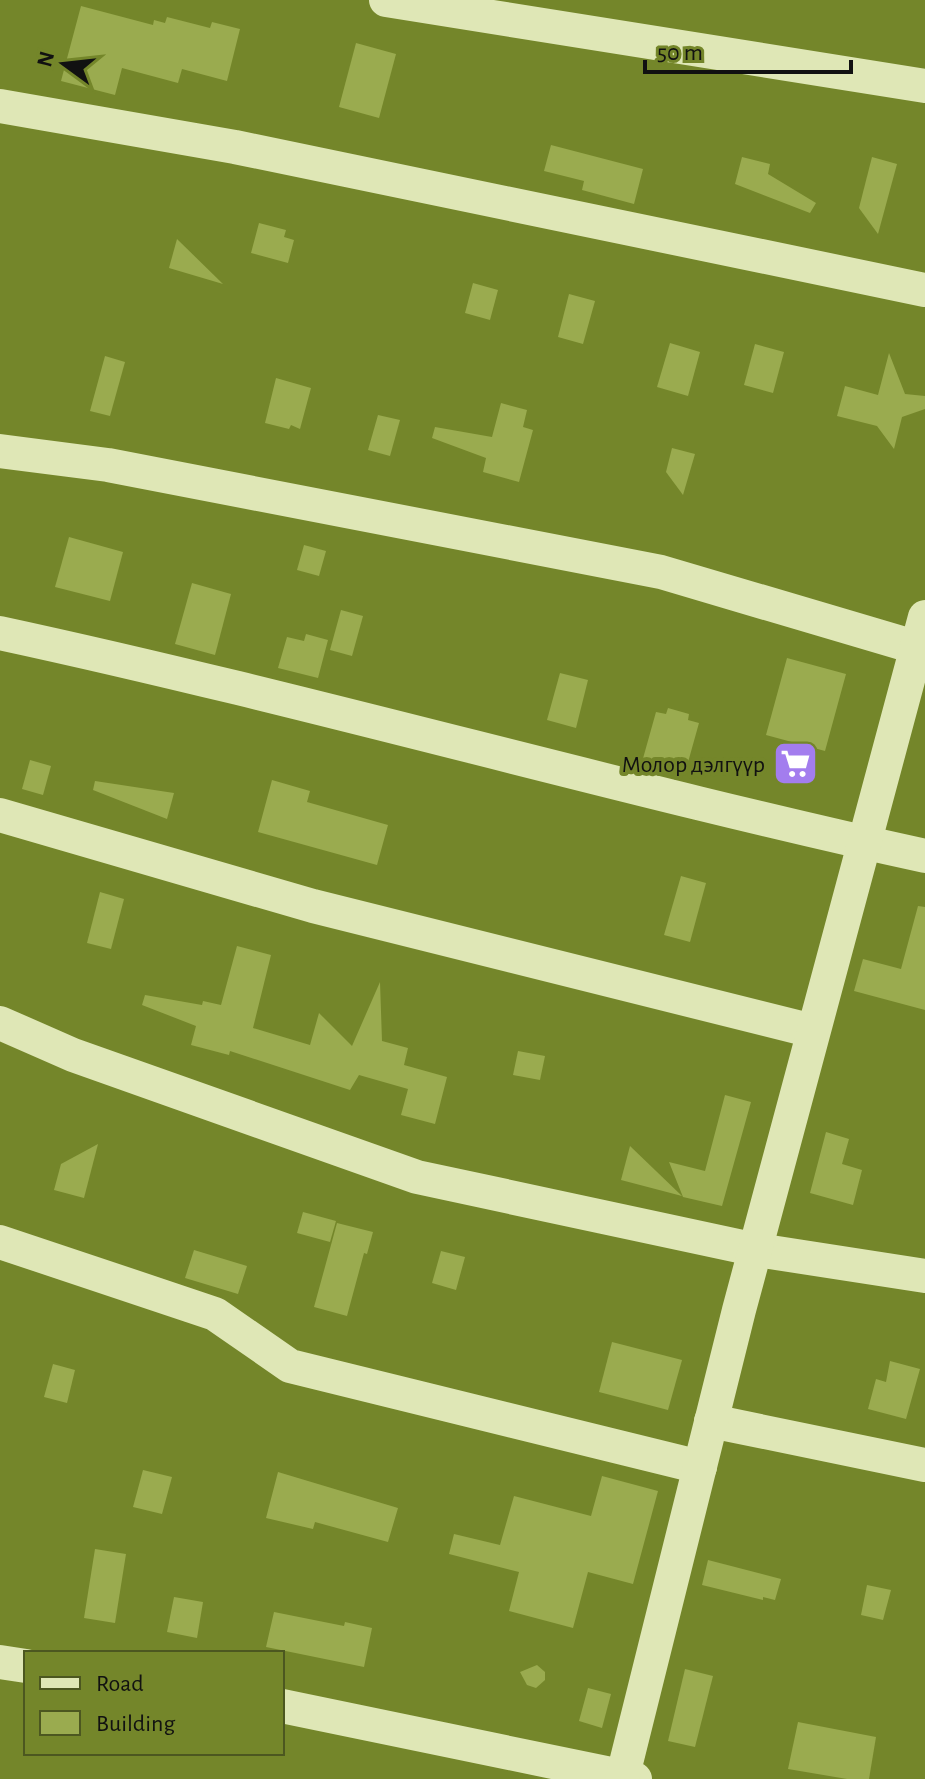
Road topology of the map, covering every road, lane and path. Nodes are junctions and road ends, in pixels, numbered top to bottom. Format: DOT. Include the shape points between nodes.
graph roads {
  1 [pos="386,0"];
  2 [pos="925,86"];
  3 [pos="0,106"];
  4 [pos="925,290"];
  5 [pos="0,451"];
  6 [pos="0,633"];
  7 [pos="922,639"];
  8 [pos="0,815"];
  9 [pos="864,843"];
  10 [pos="925,856"];
  11 [pos="0,1023"];
  12 [pos="813,1031"];
  13 [pos="0,1242"];
  14 [pos="757,1250"];
  15 [pos="925,1276"];
  16 [pos="711,1421"];
  17 [pos="925,1465"];
  18 [pos="700,1467"];
  19 [pos="0,1662"];
  20 [pos="24,1666"];
  21 [pos="284,1706"];
  22 [pos="626,1778"];
  1 -- 2 [label="street"];
  3 -- 4 [label="street" via="235,147"];
  5 -- 7 [label="street" via="108,465 661,572"];
  6 -- 9 [label="street"];
  7 -- 9 [label="street"];
  8 -- 12 [label="street" via="313,906"];
  9 -- 10 [label="street"];
  9 -- 12 [label="street"];
  11 -- 14 [label="street" via="73,1055 417,1177"];
  12 -- 14 [label="street"];
  13 -- 18 [label="street" via="215,1314 290,1366"];
  14 -- 15 [label="street"];
  14 -- 16 [label="street"];
  16 -- 17 [label="street"];
  16 -- 18 [label="street"];
  18 -- 22 [label="street"];
  19 -- 20 [label="street"];
  21 -- 22 [label="street"];
}
